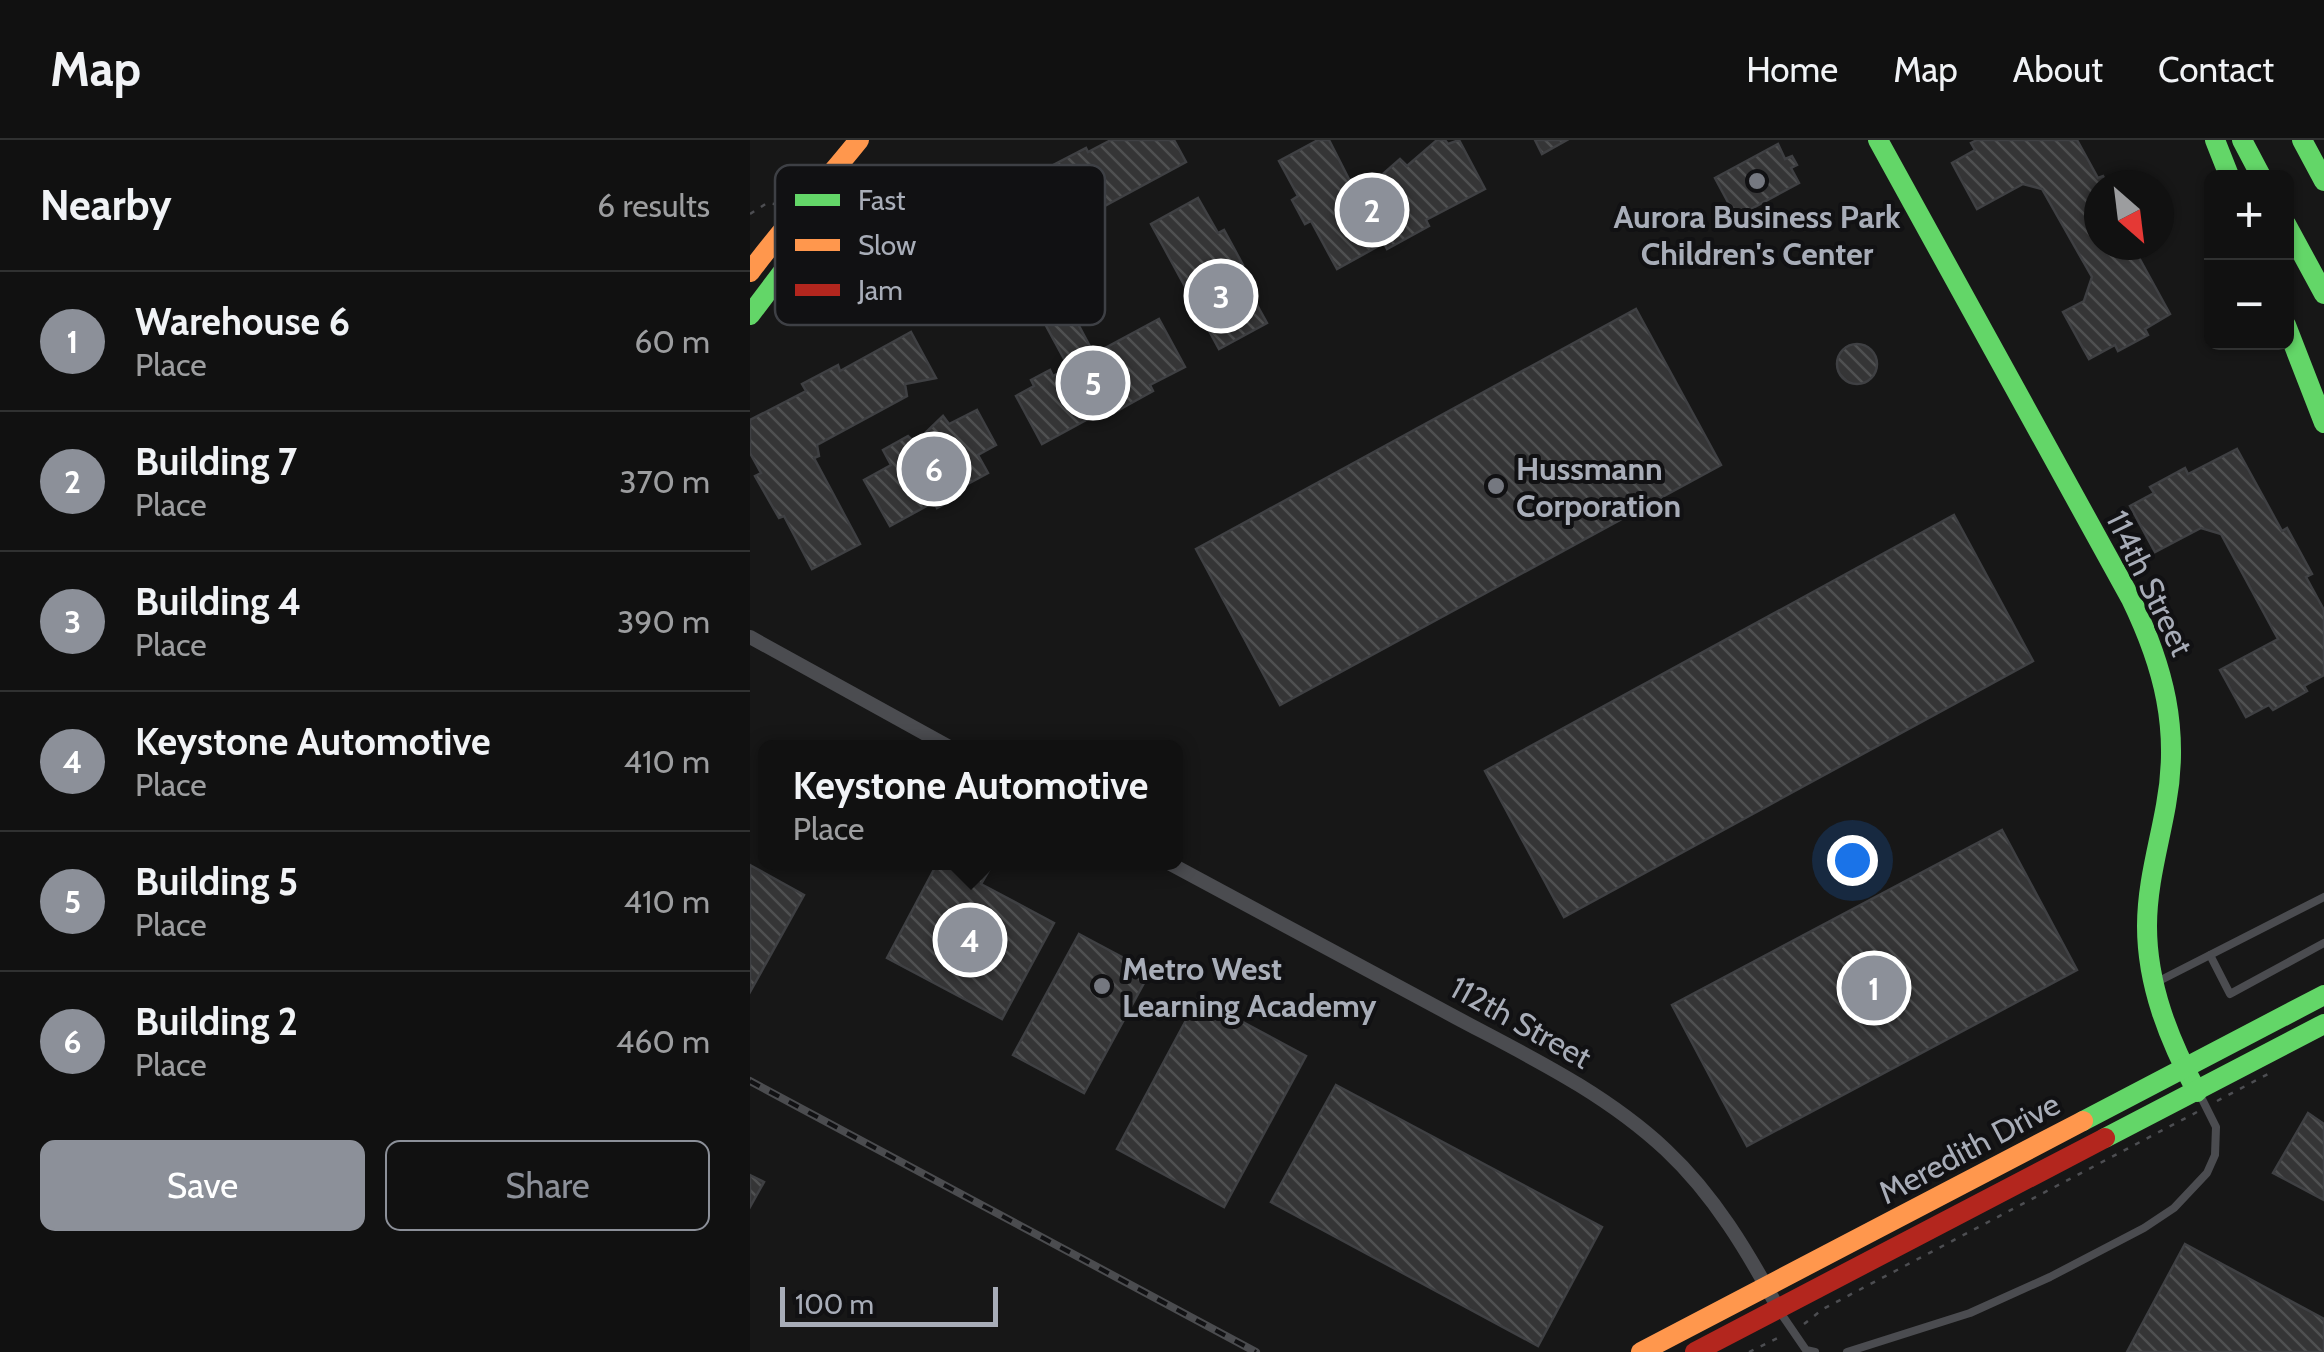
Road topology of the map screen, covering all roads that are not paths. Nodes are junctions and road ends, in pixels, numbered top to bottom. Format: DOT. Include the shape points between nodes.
graph roads {
  1 [pos="859,140"];
  2 [pos="1878,140"];
  3 [pos="2215,140"];
  4 [pos="2242,140"];
  5 [pos="2302,140"];
  6 [pos="840,165"];
  7 [pos="2227,170"];
  8 [pos="2258,170"];
  9 [pos="2324,181"];
  10 [pos="2294,239"];
  11 [pos="775,240"];
  12 [pos="750,272"];
  13 [pos="775,282"];
  14 [pos="2324,294"];
  15 [pos="750,315"];
  16 [pos="2294,346"];
  17 [pos="2324,423"];
  18 [pos="750,637"];
  19 [pos="937,740"];
  20 [pos="1182,870"];
  21 [pos="2324,896"];
  22 [pos="2313,902"];
  23 [pos="2296,911"];
  24 [pos="2319,914"];
  25 [pos="2282,918"];
  26 [pos="2303,923"];
  27 [pos="2266,927"];
  28 [pos="2288,931"];
  29 [pos="2250,935"];
  30 [pos="2310,936"];
  31 [pos="2272,940"];
  32 [pos="2234,942"];
  33 [pos="2294,944"];
  34 [pos="2320,945"];
  35 [pos="2256,947"];
  36 [pos="2279,952"];
  37 [pos="2210,955"];
  38 [pos="2241,956"];
  39 [pos="2301,956"];
  40 [pos="2264,961"];
  41 [pos="2286,964"];
  42 [pos="2249,969"];
  43 [pos="2270,972"];
  44 [pos="2255,981"];
  45 [pos="2154,984"];
  46 [pos="2324,994"];
  47 [pos="2324,1024"];
  48 [pos="2184,1069"];
  49 [pos="2202,1099"];
  50 [pos="1767,1288"];
  51 [pos="1779,1310"];
  52 [pos="1641,1352"];
  53 [pos="1696,1352"];
  54 [pos="1815,1352"];
  55 [pos="1847,1352"];
  1 -- 6 [label="main road"];
  2 -- 45 [label="main road, 114th Street" via="2163,669 2172,762 2148,892"];
  3 -- 7 [label="main road"];
  4 -- 8 [label="main road"];
  5 -- 9 [label="main road"];
  10 -- 14 [label="main road"];
  11 -- 12 [label="main road"];
  13 -- 15 [label="main road"];
  16 -- 17 [label="main road"];
  18 -- 19 [label="street"];
  20 -- 50 [label="street, 112th Street" via="1566,1077 1631,1119 1701,1187"];
  21 -- 22 [label="lane"];
  22 -- 23 [label="lane"];
  22 -- 24 [label="lane"];
  23 -- 25 [label="lane"];
  23 -- 26 [label="lane"];
  25 -- 27 [label="lane"];
  25 -- 28 [label="lane"];
  27 -- 29 [label="lane"];
  27 -- 31 [label="lane"];
  29 -- 32 [label="lane"];
  29 -- 35 [label="lane"];
  30 -- 34 [label="lane"];
  32 -- 37 [label="lane"];
  32 -- 38 [label="lane"];
  33 -- 39 [label="lane"];
  34 -- 39 [label="lane"];
  36 -- 41 [label="lane"];
  37 -- 44 [label="lane" via="2230,994"];
  37 -- 45 [label="lane"];
  39 -- 41 [label="lane"];
  40 -- 43 [label="lane"];
  41 -- 43 [label="lane"];
  42 -- 44 [label="lane"];
  43 -- 44 [label="lane"];
  45 -- 48 [label="main road, 114th Street"];
  46 -- 48 [label="main road, Meredith Drive"];
  47 -- 49 [label="main road, Meredith Drive"];
  48 -- 49 [label="main road, 114th Street"];
  48 -- 50 [label="main road, Meredith Drive"];
  49 -- 51 [label="main road, Meredith Drive"];
  49 -- 55 [label="lane" via="2216,1128 2215,1155 2208,1173 2174,1208 1982,1308"];
  50 -- 51 [label="street, 112th Street"];
  50 -- 52 [label="main road, Meredith Drive"];
  51 -- 53 [label="main road, Meredith Drive"];
  51 -- 54 [label="lane" via="1806,1350"];
}
